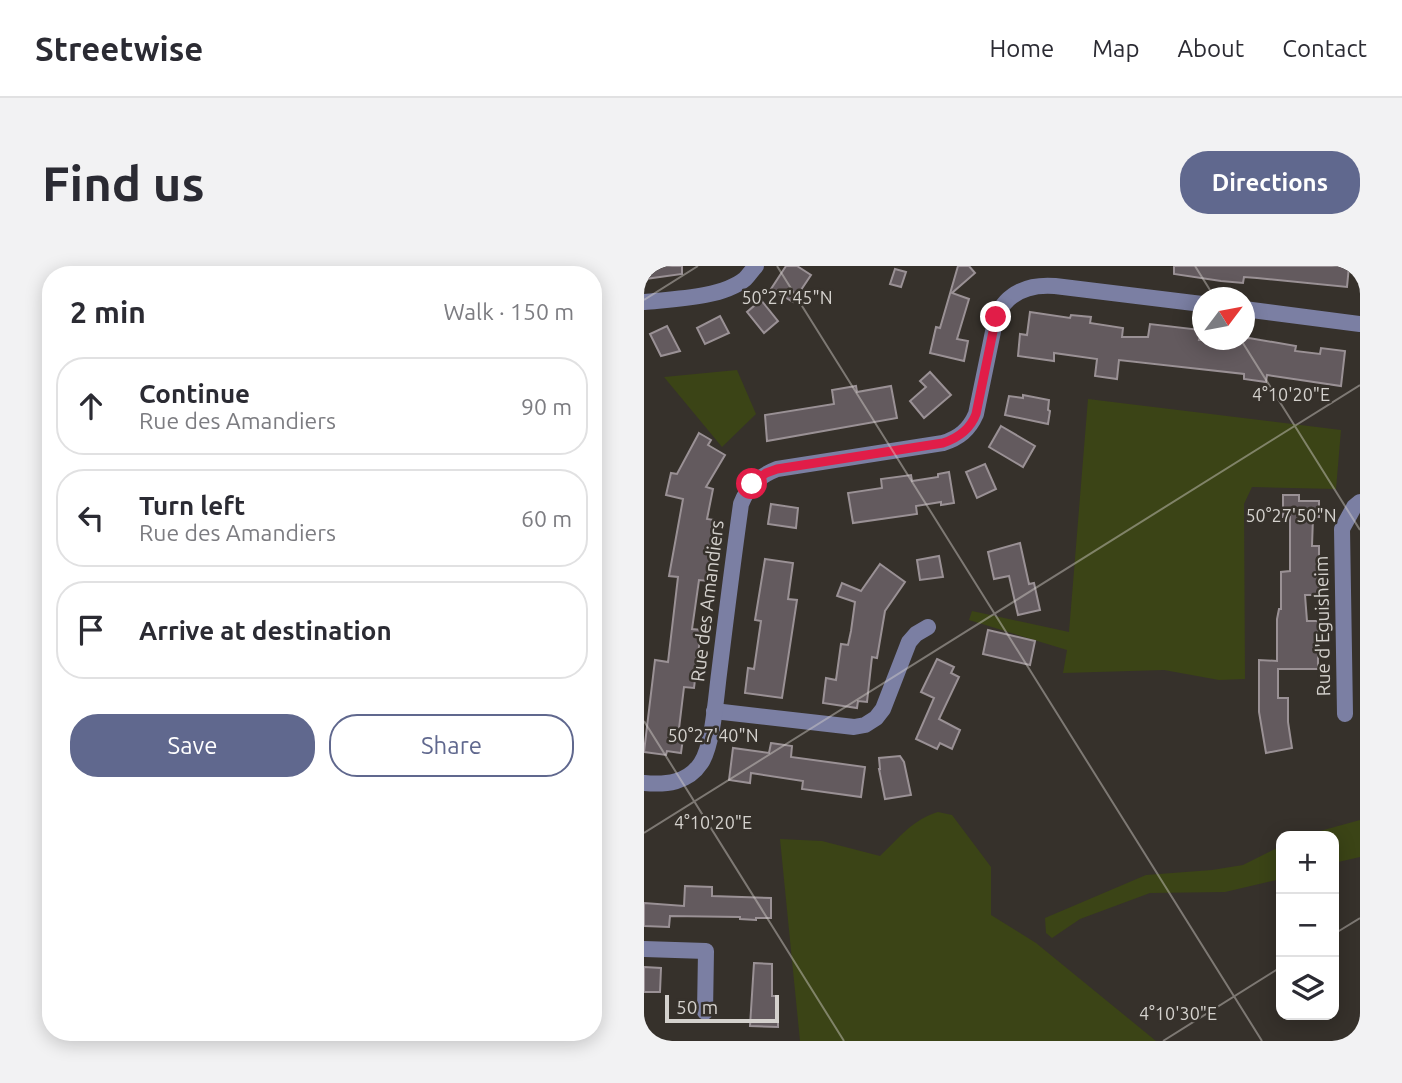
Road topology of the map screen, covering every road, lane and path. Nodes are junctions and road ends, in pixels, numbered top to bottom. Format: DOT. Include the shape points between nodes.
graph roads {
  1 [pos="756,266"];
  2 [pos="644,302"];
  3 [pos="1192,303"];
  4 [pos="1255,310"];
  5 [pos="1360,324"];
  6 [pos="1360,502"];
  7 [pos="928,627"];
  8 [pos="714,711"];
  9 [pos="1345,713"];
  10 [pos="644,783"];
  11 [pos="644,949"];
  12 [pos="705,1012"];
  1 -- 2 [label="street" via="744,279 719,291"];
  3 -- 8 [label="street, Rue des Amandiers" via="1055,286 1024,289 1010,297 996,317 976,414 960,436 943,443 777,469 759,478 740,504"];
  4 -- 5 [label="street"];
  6 -- 9 [label="street, Rue d'Eguisheim" via="1342,529"];
  7 -- 8 [label="street" via="909,642 883,709 865,725"];
  8 -- 10 [label="street, Rue des Amandiers" via="706,753 694,772 673,783"];
  11 -- 12 [label="street" via="706,951"];
}
